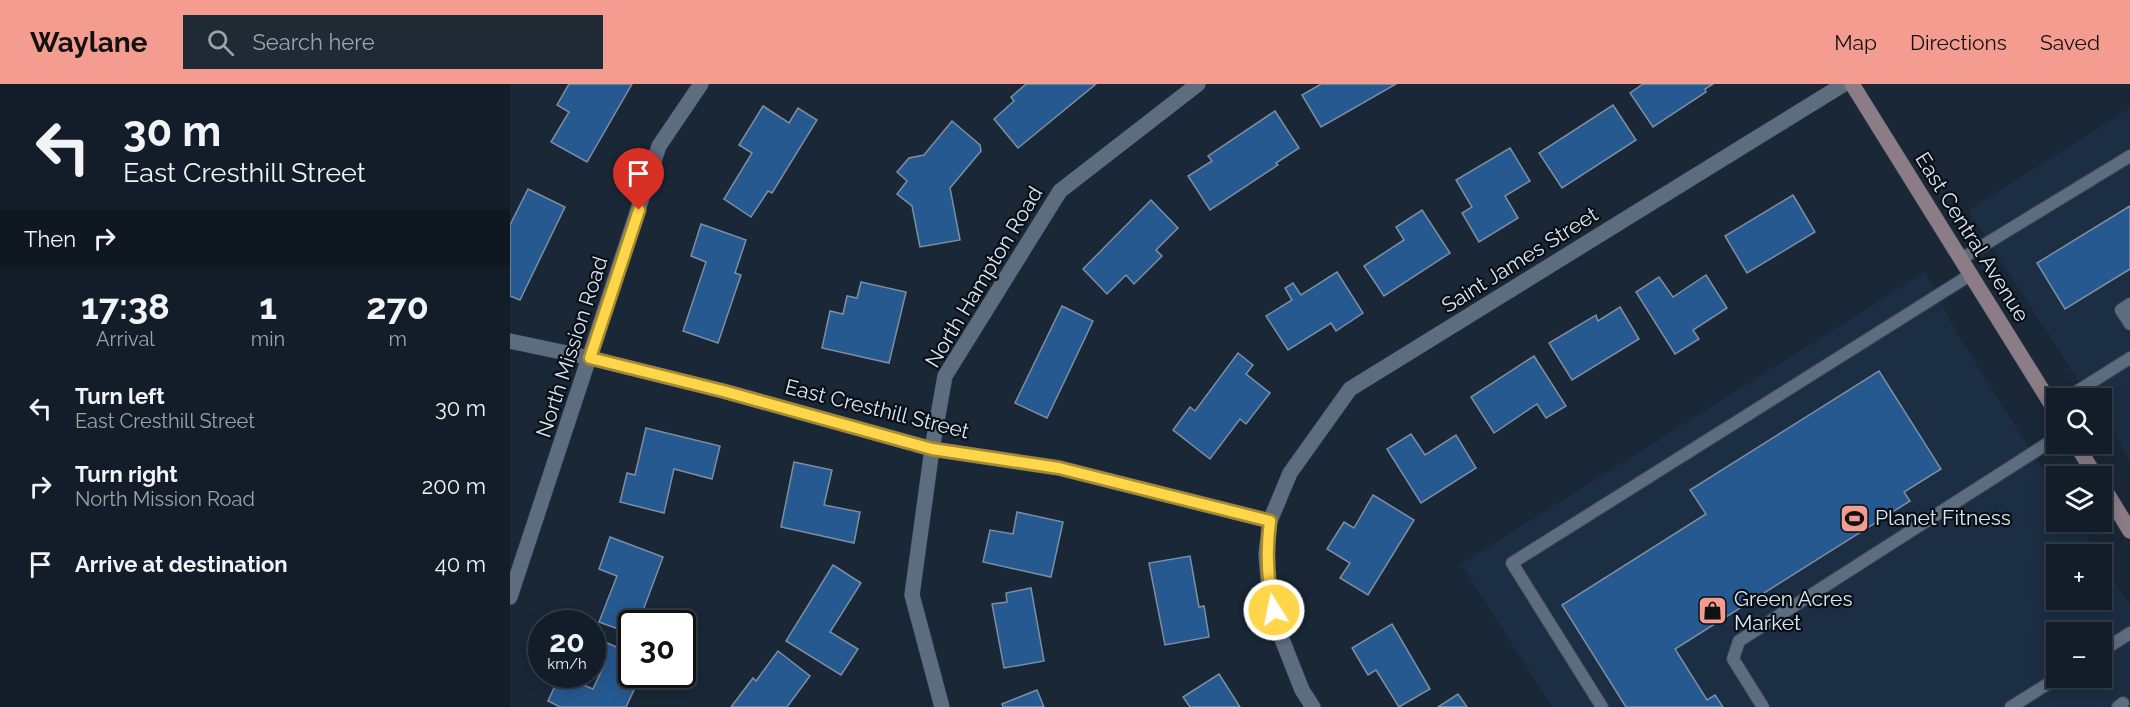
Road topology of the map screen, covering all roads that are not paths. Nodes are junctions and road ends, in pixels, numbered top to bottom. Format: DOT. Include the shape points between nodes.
graph roads {
  1 [pos="701,84"];
  2 [pos="1198,84"];
  3 [pos="1844,84"];
  4 [pos="1852,84"];
  5 [pos="2130,156"];
  6 [pos="1960,259"];
  7 [pos="1970,275"];
  8 [pos="2130,304"];
  9 [pos="2130,324"];
  10 [pos="510,342"];
  11 [pos="590,358"];
  12 [pos="2130,358"];
  13 [pos="2046,388"];
  14 [pos="2085,388"];
  15 [pos="2046,444"];
  16 [pos="932,449"];
  17 [pos="2112,501"];
  18 [pos="1270,521"];
  19 [pos="2130,531"];
  20 [pos="510,597"];
  21 [pos="2130,633"];
  22 [pos="2112,645"];
  23 [pos="2046,685"];
  24 [pos="942,707"];
  25 [pos="1313,707"];
  26 [pos="1602,707"];
  27 [pos="1763,707"];
  28 [pos="2011,707"];
  1 -- 11 [label="street, North Mission Road" via="659,146"];
  2 -- 16 [label="street, North Hampton Road" via="1060,191 945,376"];
  3 -- 18 [label="street, Saint James Street" via="1350,389 1290,473"];
  4 -- 6 [label="main road, East Central Avenue"];
  5 -- 6 [label="lane"];
  6 -- 7 [label="main road, East Central Avenue"];
  7 -- 13 [label="main road, East Central Avenue"];
  7 -- 26 [label="lane" via="1512,563"];
  8 -- 9 [label="lane" via="2121,310"];
  10 -- 11 [label="street, East Cresthill Street"];
  11 -- 16 [label="street, East Cresthill Street"];
  11 -- 20 [label="street, North Mission Road"];
  12 -- 14 [label="lane"];
  15 -- 27 [label="lane" via="1738,641 1733,659"];
  16 -- 18 [label="street, East Cresthill Street" via="1059,468"];
  16 -- 24 [label="street, North Hampton Road" via="912,596"];
  17 -- 19 [label="main road"];
  18 -- 25 [label="street, Saint James Street" via="1266,554 1269,591 1278,629 1302,690"];
  21 -- 22 [label="lane"];
  23 -- 28 [label="lane"];
}
